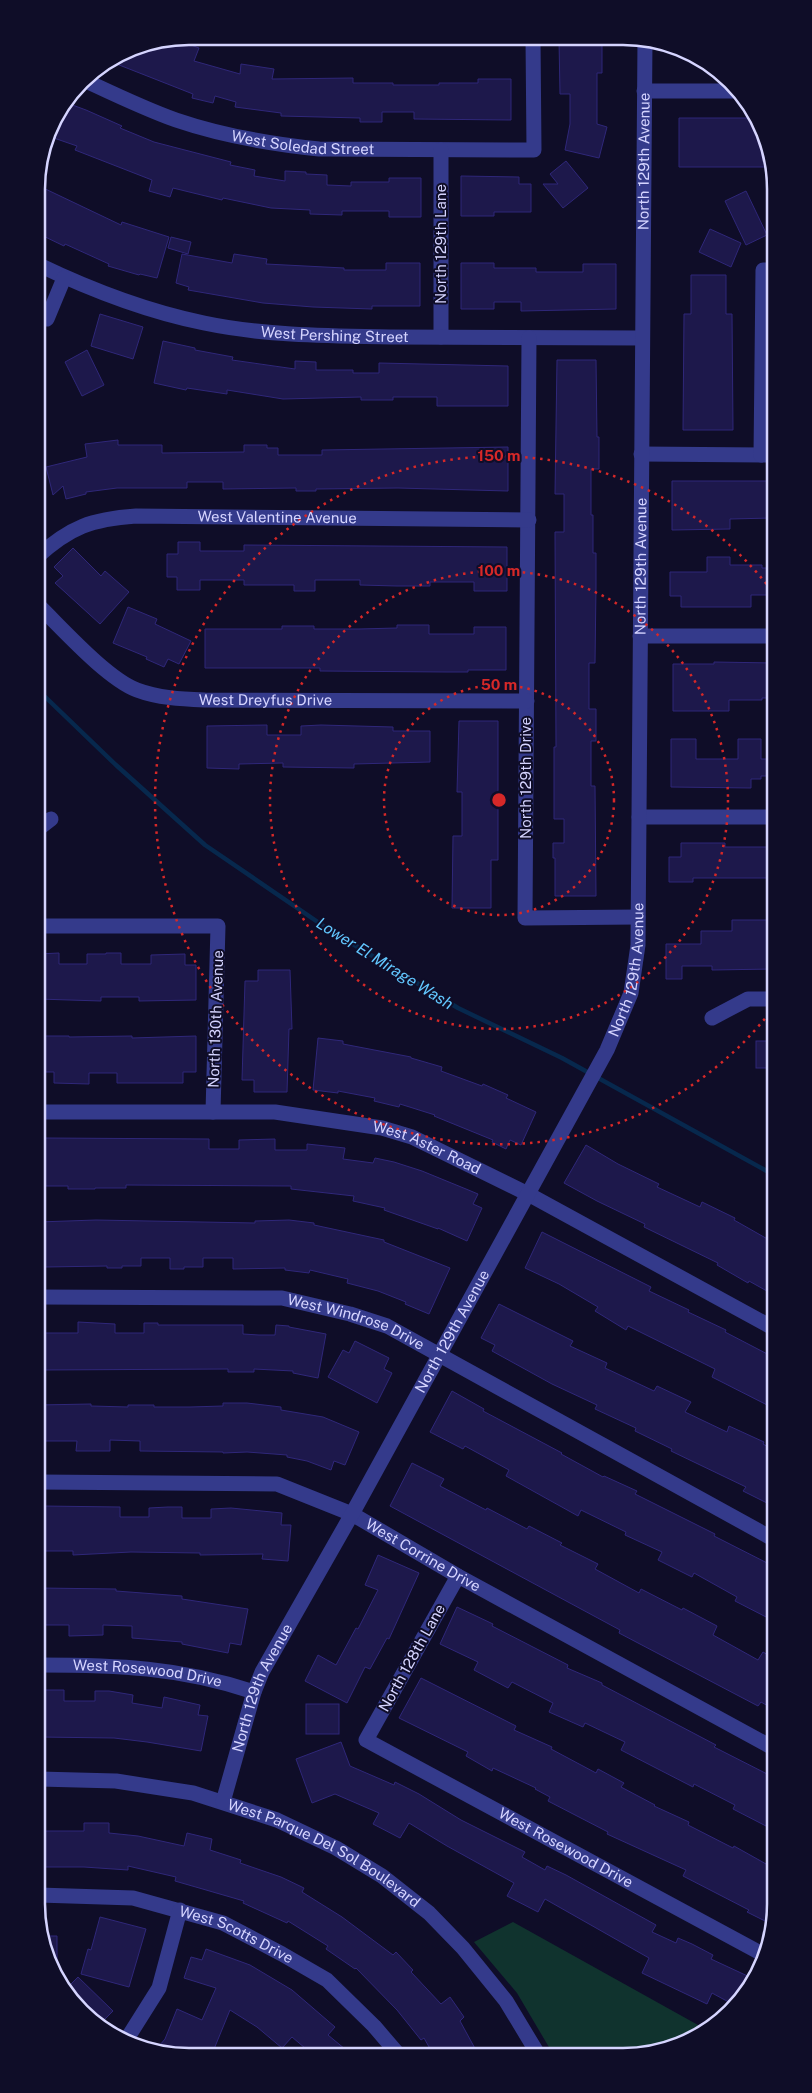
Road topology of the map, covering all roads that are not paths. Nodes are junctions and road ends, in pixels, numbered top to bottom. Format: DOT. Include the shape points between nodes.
graph roads {
  1 [pos="533,45"];
  2 [pos="645,47"];
  3 [pos="91,83"];
  4 [pos="644,90"];
  5 [pos="728,91"];
  6 [pos="441,150"];
  7 [pos="45,268"];
  8 [pos="64,278"];
  9 [pos="47,319"];
  10 [pos="441,338"];
  11 [pos="529,338"];
  12 [pos="642,338"];
  13 [pos="641,454"];
  14 [pos="767,455"];
  15 [pos="529,520"];
  16 [pos="45,550"];
  17 [pos="45,612"];
  18 [pos="640,636"];
  19 [pos="767,636"];
  20 [pos="527,701"];
  21 [pos="767,817"];
  22 [pos="639,818"];
  23 [pos="50,820"];
  24 [pos="45,824"];
  25 [pos="638,917"];
  26 [pos="45,926"];
  27 [pos="767,999"];
  28 [pos="712,1018"];
  29 [pos="45,1112"];
  30 [pos="213,1112"];
  31 [pos="528,1194"];
  32 [pos="45,1297"];
  33 [pos="767,1326"];
  34 [pos="439,1356"];
  35 [pos="45,1482"];
  36 [pos="352,1514"];
  37 [pos="767,1536"];
  38 [pos="458,1576"];
  39 [pos="45,1665"];
  40 [pos="254,1692"];
  41 [pos="366,1740"];
  42 [pos="767,1745"];
  43 [pos="45,1779"];
  44 [pos="222,1802"];
  45 [pos="45,1895"];
  46 [pos="180,1910"];
  47 [pos="758,1952"];
  48 [pos="130,2034"];
  49 [pos="393,2048"];
  50 [pos="534,2048"];
  1 -- 6 [label="street, West Soledad Street" via="534,150"];
  2 -- 4 [label="street, North 129th Avenue"];
  3 -- 6 [label="street, West Soledad Street" via="175,120 252,140 319,149"];
  4 -- 5 [label="street"];
  4 -- 12 [label="street, North 129th Avenue"];
  6 -- 10 [label="street, North 129th Lane"];
  7 -- 8 [label="street, West Pershing Street"];
  8 -- 9 [label="street"];
  8 -- 10 [label="street, West Pershing Street" via="137,306 241,330"];
  10 -- 11 [label="street, West Pershing Street"];
  11 -- 12 [label="street, West Pershing Street"];
  11 -- 15 [label="street, North 129th Drive"];
  12 -- 13 [label="street, North 129th Avenue"];
  13 -- 14 [label="street"];
  13 -- 18 [label="street, North 129th Avenue"];
  15 -- 16 [label="street, West Valentine Avenue" via="136,516 86,524"];
  15 -- 20 [label="street, North 129th Drive"];
  17 -- 20 [label="street, West Dreyfus Drive" via="118,680 136,690 158,696 205,700"];
  18 -- 19 [label="street"];
  18 -- 22 [label="street, North 129th Avenue"];
  20 -- 25 [label="street, North 129th Drive" via="526,918"];
  21 -- 22 [label="street"];
  22 -- 25 [label="street, North 129th Avenue"];
  23 -- 24 [label="street"];
  25 -- 31 [label="street, North 129th Avenue" via="638,945 631,993 607,1050"];
  26 -- 30 [label="street, North 130th Avenue" via="218,926"];
  27 -- 28 [label="street" via="748,999"];
  29 -- 30 [label="street, West Aster Road"];
  30 -- 31 [label="street, West Aster Road" via="275,1112 382,1128 412,1137"];
  31 -- 33 [label="street, West Aster Road"];
  31 -- 34 [label="street, North 129th Avenue"];
  32 -- 34 [label="street, West Windrose Drive" via="282,1298 387,1326"];
  34 -- 36 [label="street, North 129th Avenue"];
  34 -- 37 [label="street, West Windrose Drive"];
  35 -- 36 [label="street, West Corrine Drive" via="277,1484"];
  36 -- 38 [label="street, West Corrine Drive"];
  36 -- 40 [label="street, North 129th Avenue" via="262,1672"];
  38 -- 41 [label="street, North 128th Lane"];
  38 -- 42 [label="street, West Corrine Drive"];
  39 -- 40 [label="street, West Rosewood Drive" via="111,1665 180,1672"];
  40 -- 44 [label="street, North 129th Avenue"];
  41 -- 47 [label="street, West Rosewood Drive"];
  43 -- 44 [label="street, West Parque Del Sol Boulevard" via="116,1781 193,1793"];
  44 -- 50 [label="street, West Parque Del Sol Boulevard" via="277,1820 336,1848 382,1876 428,1913 463,1948 506,2002"];
  45 -- 46 [label="street, West Scotts Drive" via="133,1898"];
  46 -- 48 [label="street" via="158,1988"];
  46 -- 49 [label="street, West Scotts Drive" via="222,1924 327,1980"];
}
